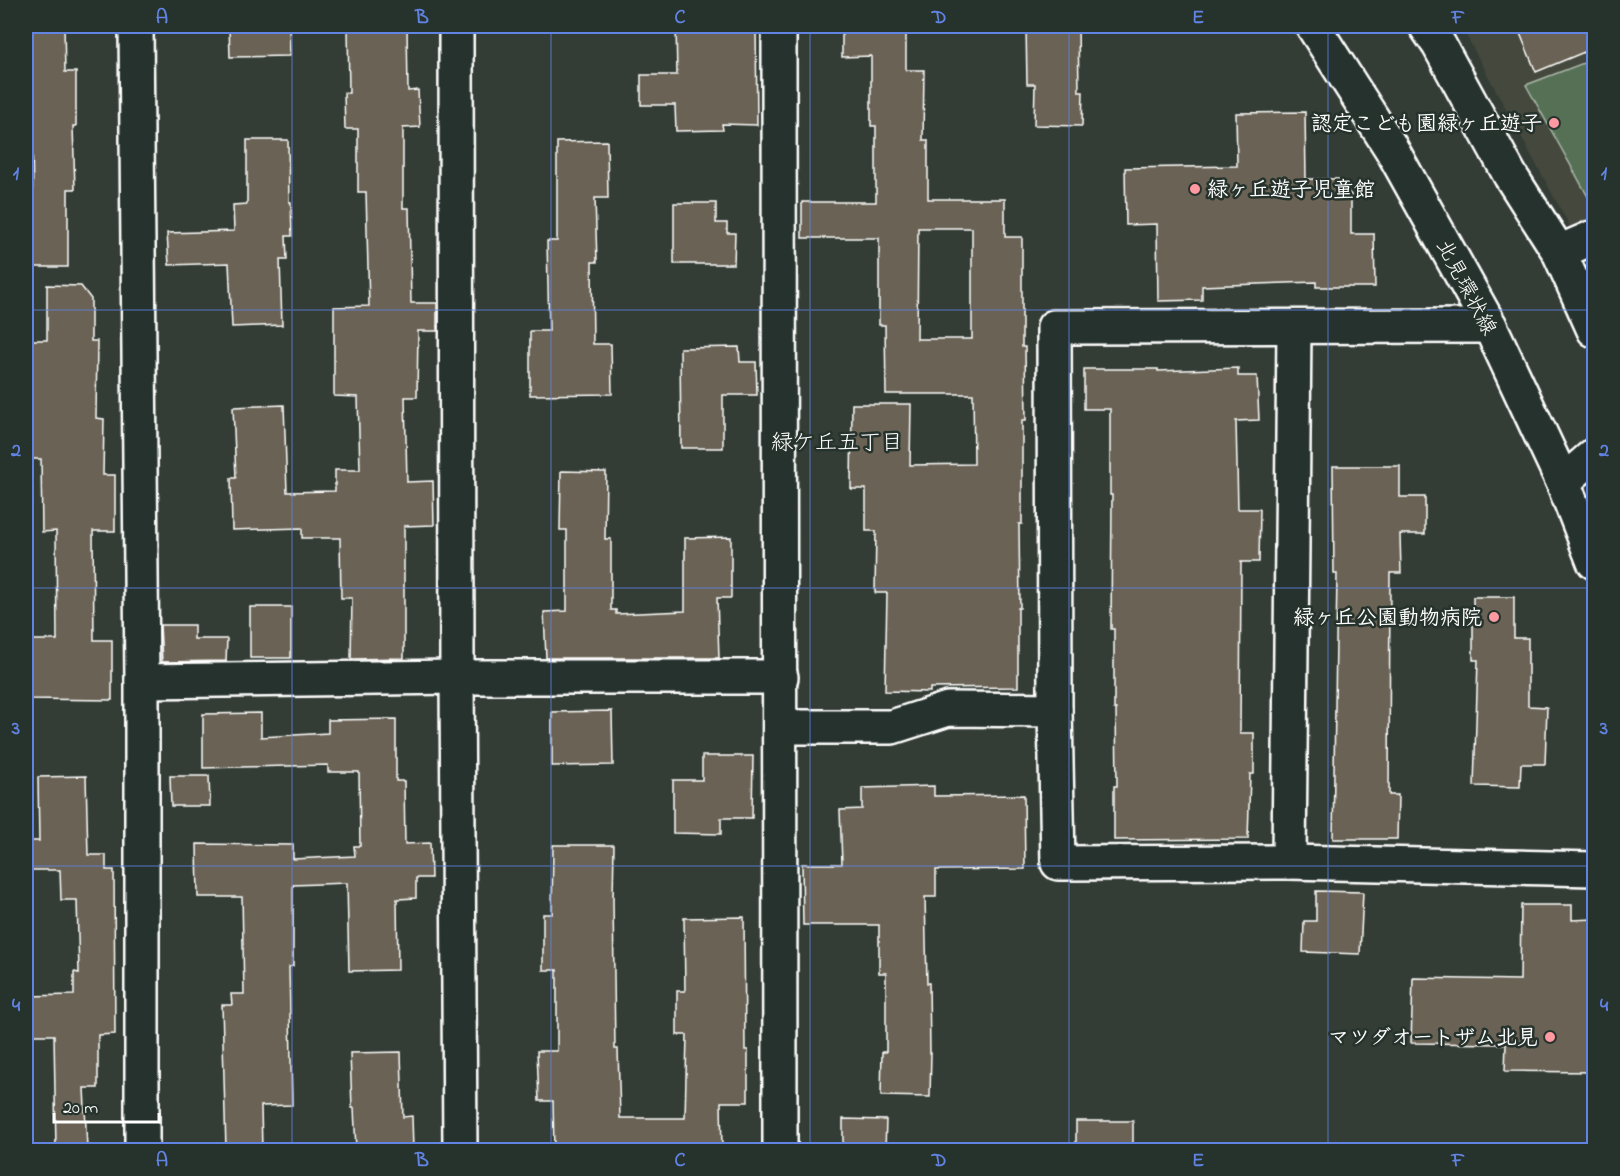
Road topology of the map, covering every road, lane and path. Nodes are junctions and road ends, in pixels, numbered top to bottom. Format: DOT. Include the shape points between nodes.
graph roads {
  1 [pos="136,26"];
  2 [pos="456,26"];
  3 [pos="779,26"];
  4 [pos="1313,26"];
  5 [pos="1426,26"];
  6 [pos="1594,237"];
  7 [pos="1560,252"];
  8 [pos="1490,326"];
  9 [pos="1294,327"];
  10 [pos="1594,330"];
  11 [pos="1594,455"];
  12 [pos="1563,482"];
  13 [pos="1594,562"];
  14 [pos="457,677"];
  15 [pos="781,677"];
  16 [pos="142,681"];
  17 [pos="1055,710"];
  18 [pos="781,727"];
  19 [pos="1289,862"];
  20 [pos="1594,869"];
  21 [pos="142,1150"];
  22 [pos="460,1150"];
  23 [pos="780,1150"];
  1 -- 16 [label="street"];
  2 -- 14 [label="street"];
  3 -- 15 [label="street"];
  4 -- 8 [label="street, 北見環状線" via="1391,148"];
  5 -- 7 [label="street" via="1510,176"];
  6 -- 7 [label="street"];
  7 -- 10 [label="street"];
  8 -- 9 [label="street"];
  8 -- 12 [label="street, 北見環状線"];
  9 -- 17 [label="street" via="1054,327"];
  9 -- 19 [label="street"];
  11 -- 12 [label="street"];
  12 -- 13 [label="street, 北見環状線"];
  14 -- 15 [label="street"];
  14 -- 16 [label="street"];
  14 -- 22 [label="street"];
  15 -- 18 [label="street"];
  16 -- 21 [label="street"];
  17 -- 18 [label="street" via="948,709 892,727"];
  17 -- 19 [label="street" via="1058,863"];
  18 -- 23 [label="street"];
  19 -- 20 [label="street"];
}
